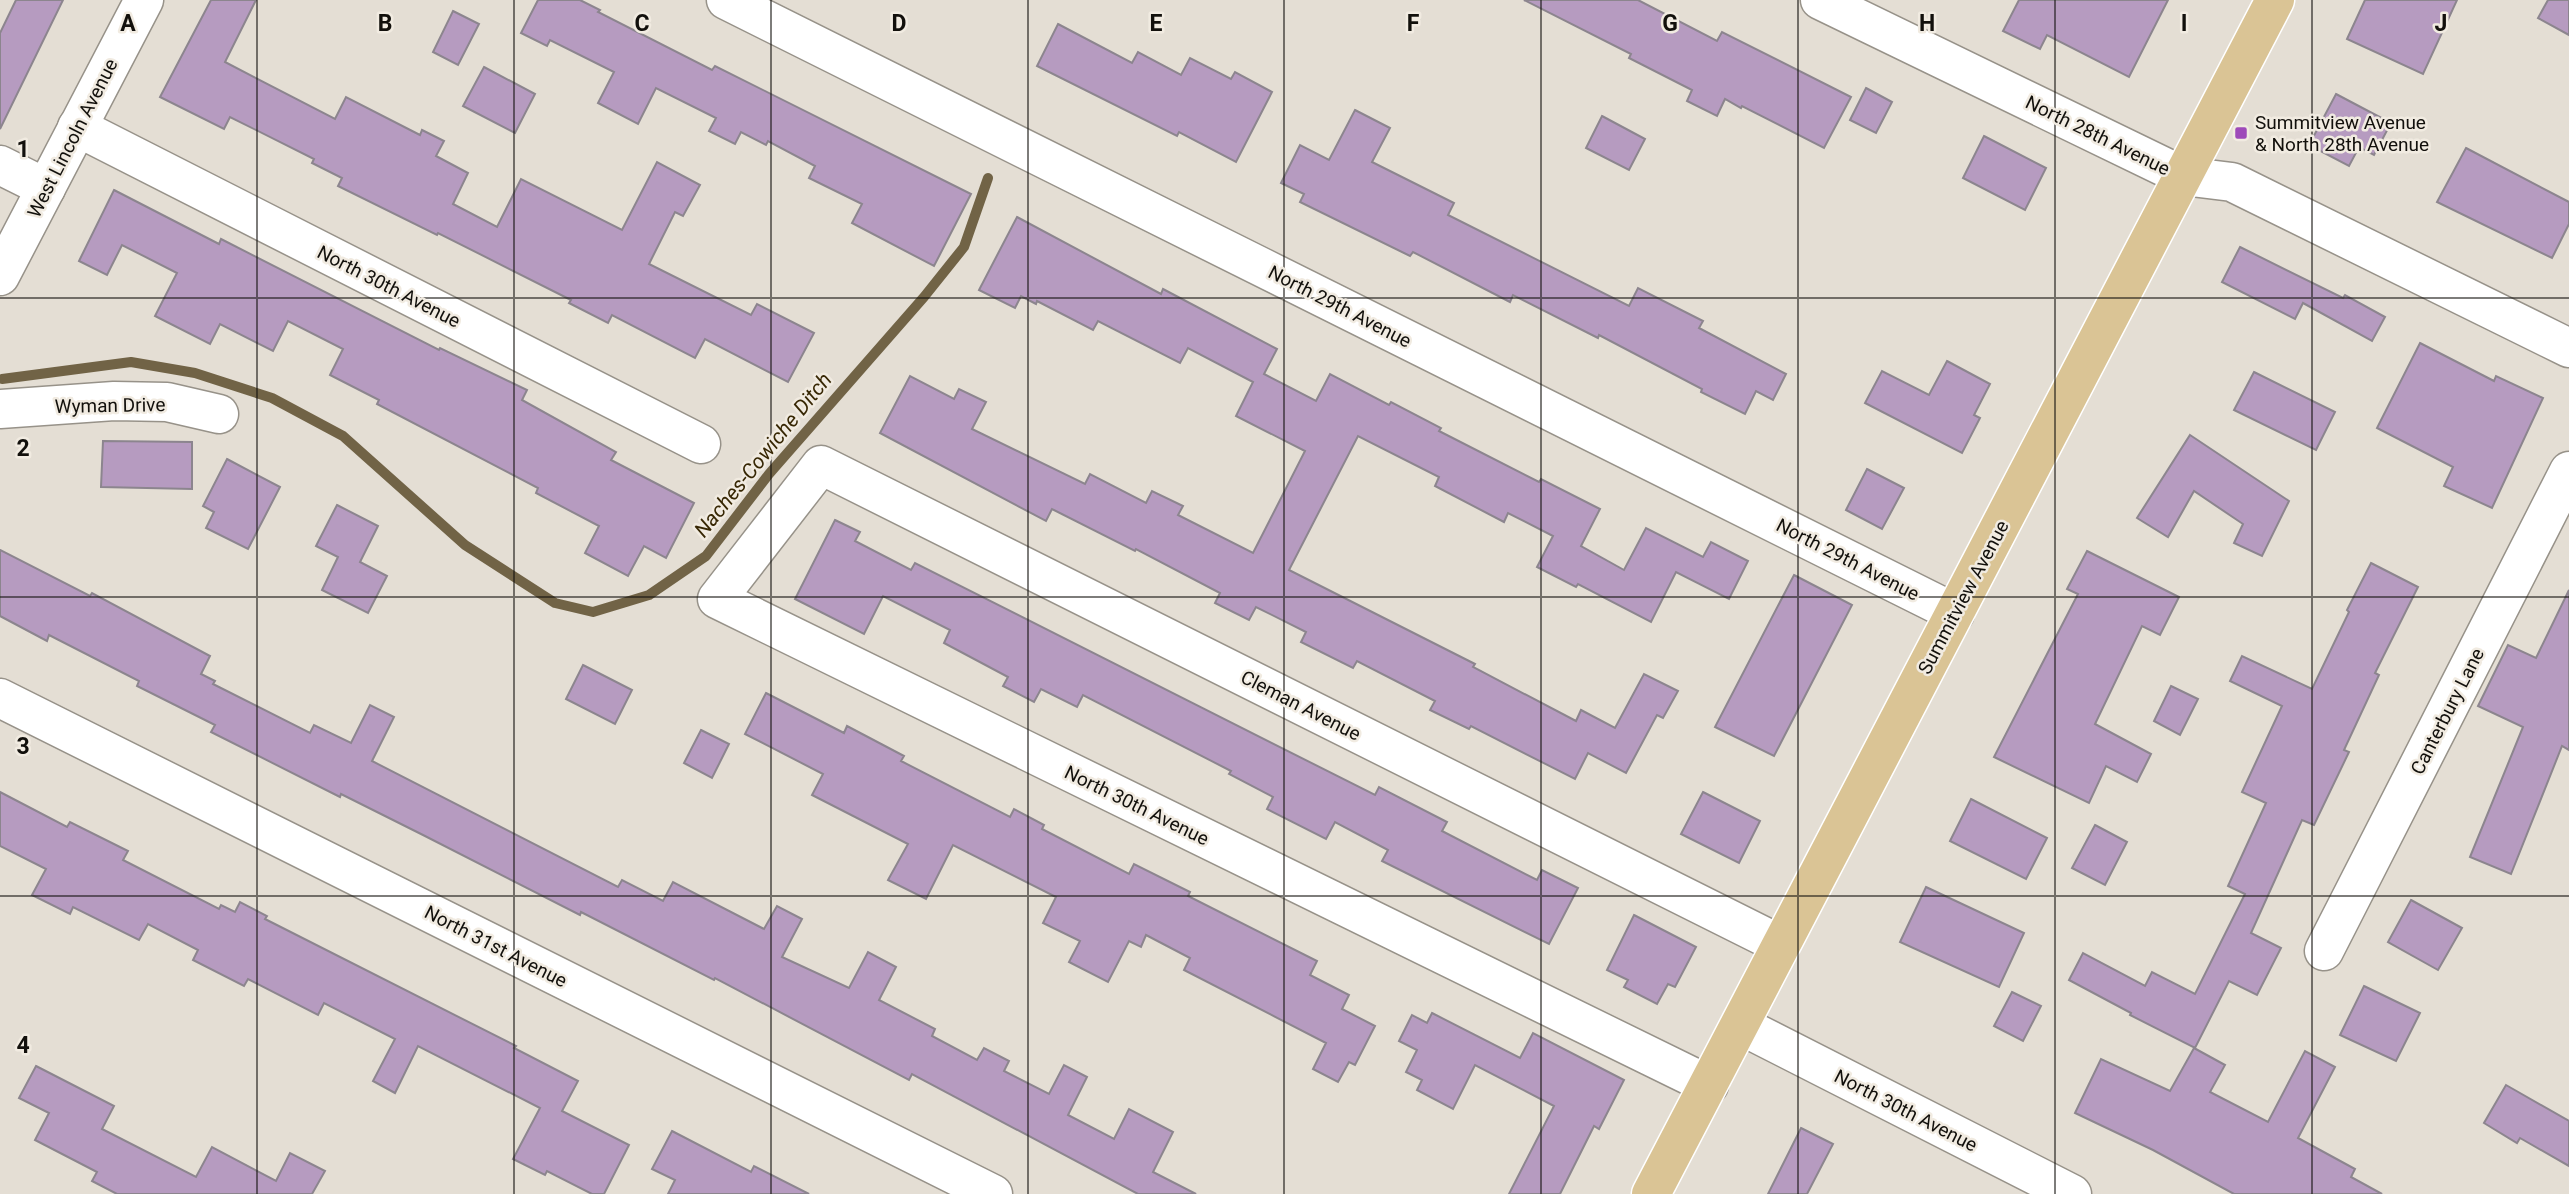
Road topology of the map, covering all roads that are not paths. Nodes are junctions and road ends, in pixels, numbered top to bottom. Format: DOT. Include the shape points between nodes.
graph roads {
  1 [pos="144,0"];
  2 [pos="726,0"];
  3 [pos="1820,0"];
  4 [pos="2275,0"];
  5 [pos="77,127"];
  6 [pos="0,165"];
  7 [pos="2183,176"];
  8 [pos="46,188"];
  9 [pos="0,276"];
  10 [pos="2569,348"];
  11 [pos="0,410"];
  12 [pos="219,414"];
  13 [pos="701,444"];
  14 [pos="821,465"];
  15 [pos="2569,471"];
  16 [pos="1955,613"];
  17 [pos="0,698"];
  18 [pos="1781,945"];
  19 [pos="2324,951"];
  20 [pos="1740,1025"];
  21 [pos="1709,1085"];
  22 [pos="993,1194"];
  23 [pos="1651,1194"];
  24 [pos="2071,1194"];
  1 -- 5 [label="street, West Lincoln Avenue"];
  2 -- 16 [label="street, North 29th Avenue"];
  3 -- 7 [label="street, North 28th Avenue"];
  4 -- 7 [label="main road, Summitview Avenue"];
  5 -- 8 [label="street, West Lincoln Avenue"];
  5 -- 13 [label="street, North 30th Avenue"];
  6 -- 8 [label="street"];
  7 -- 10 [label="street, North 28th Avenue" via="2232,182"];
  7 -- 16 [label="main road, Summitview Avenue"];
  8 -- 9 [label="street, West Lincoln Avenue"];
  11 -- 12 [label="street, Wyman Drive" via="154,401"];
  14 -- 18 [label="street, Cleman Avenue"];
  14 -- 21 [label="street, North 30th Avenue" via="718,599"];
  15 -- 19 [label="street, Canterbury Lane"];
  16 -- 18 [label="main road, Summitview Avenue"];
  17 -- 22 [label="street, North 31st Avenue"];
  18 -- 20 [label="main road, Summitview Avenue"];
  20 -- 21 [label="main road, Summitview Avenue"];
  20 -- 24 [label="street, North 30th Avenue"];
  21 -- 23 [label="main road, Summitview Avenue"];
}
